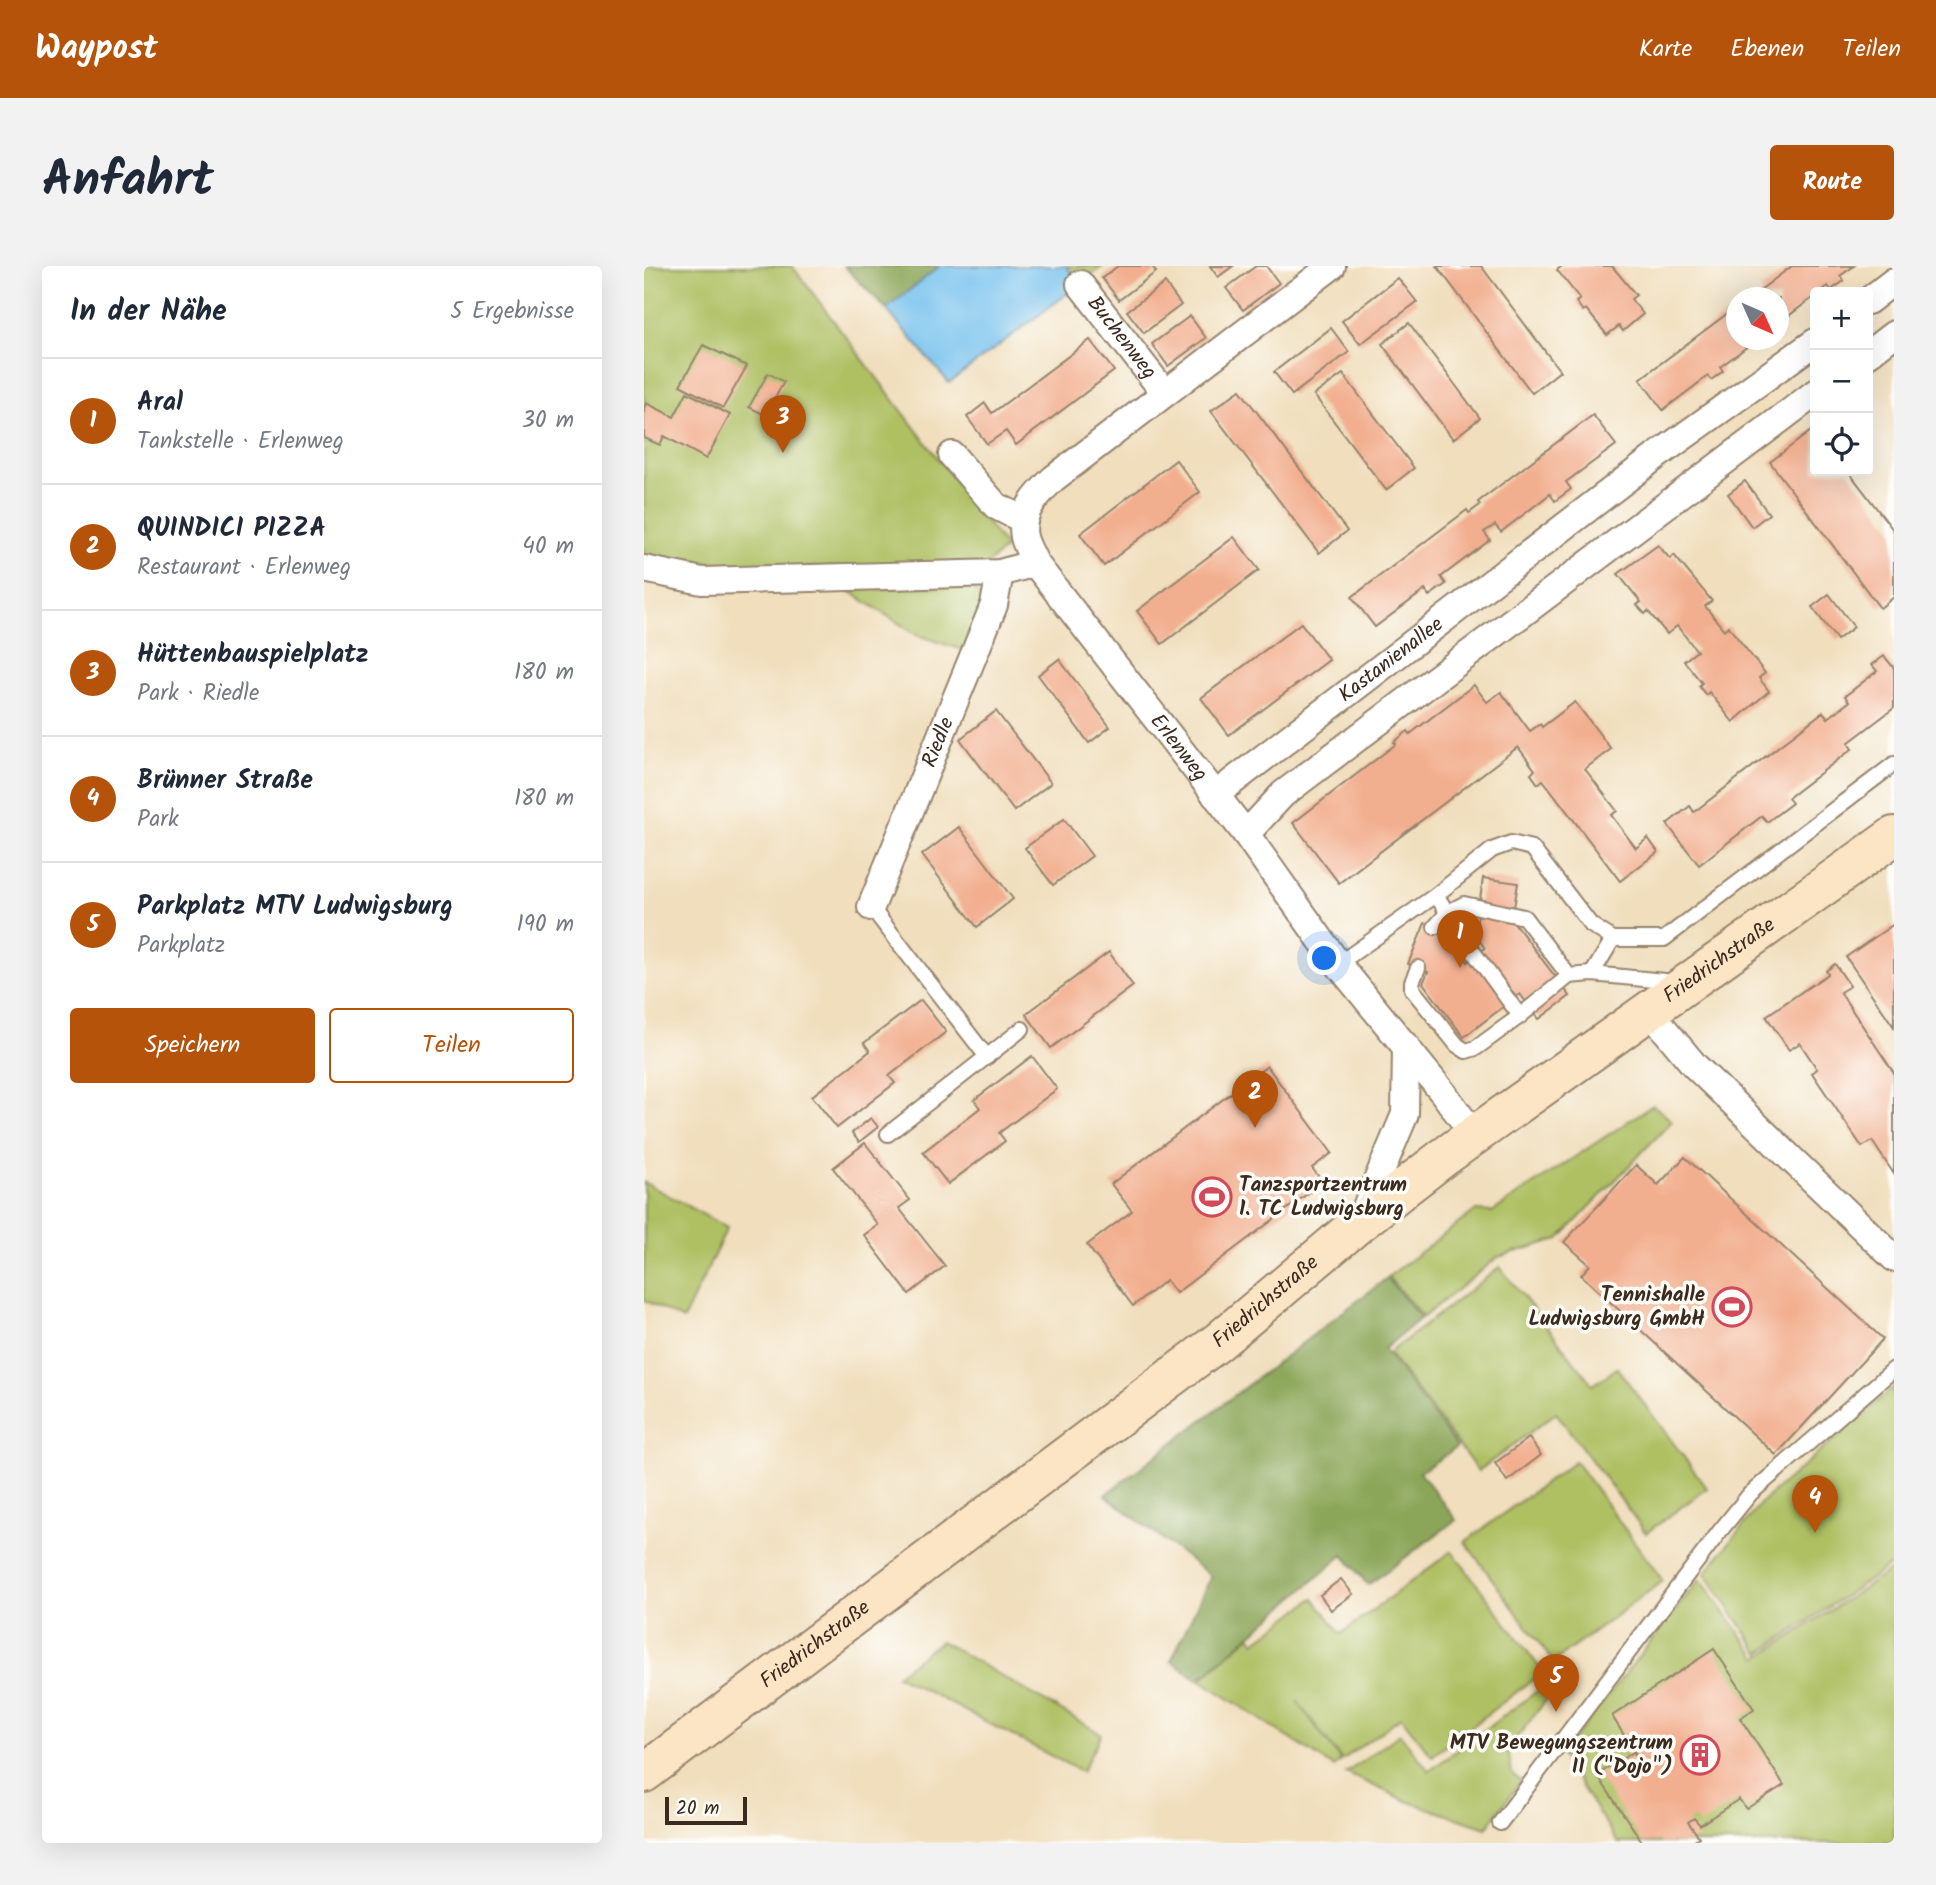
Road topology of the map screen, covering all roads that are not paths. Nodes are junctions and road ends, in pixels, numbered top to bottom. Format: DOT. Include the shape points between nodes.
graph roads {
  1 [pos="1332,266"];
  2 [pos="1300,275"];
  3 [pos="1894,281"];
  4 [pos="1080,284"];
  5 [pos="1873,298"];
  6 [pos="1894,334"];
  7 [pos="1810,346"];
  8 [pos="1873,350"];
  9 [pos="1164,393"];
  10 [pos="1810,397"];
  11 [pos="952,455"];
  12 [pos="1024,520"];
  13 [pos="1568,524"];
  14 [pos="1592,559"];
  15 [pos="1035,563"];
  16 [pos="644,569"];
  17 [pos="1000,573"];
  18 [pos="1894,764"];
  19 [pos="1215,795"];
  20 [pos="1246,834"];
  21 [pos="1894,836"];
  22 [pos="1436,895"];
  23 [pos="871,907"];
  24 [pos="1447,913"];
  25 [pos="1435,927"];
  26 [pos="1613,939"];
  27 [pos="1338,964"];
  28 [pos="1418,968"];
  29 [pos="1592,974"];
  30 [pos="1569,976"];
  31 [pos="1690,983"];
  32 [pos="1650,1012"];
  33 [pos="1520,1016"];
  34 [pos="1022,1029"];
  35 [pos="1406,1046"];
  36 [pos="986,1057"];
  37 [pos="888,1133"];
  38 [pos="1474,1135"];
  39 [pos="1359,1223"];
  40 [pos="1894,1258"];
  41 [pos="1894,1369"];
  42 [pos="644,1773"];
  43 [pos="1500,1823"];
  1 -- 2 [label="street"];
  2 -- 9 [label="street"];
  3 -- 5 [label="street"];
  4 -- 9 [label="street, Buchenweg"];
  6 -- 8 [label="street"];
  7 -- 13 [label="street, Kastanienallee"];
  9 -- 12 [label="street" via="1053,479 1038,494"];
  10 -- 14 [label="street, Kastanienallee"];
  11 -- 12 [label="street" via="996,506"];
  12 -- 15 [label="street, Erlenweg" via="1024,537"];
  13 -- 14 [label="street"];
  13 -- 19 [label="street, Kastanienallee"];
  14 -- 20 [label="street, Kastanienallee" via="1283,794"];
  15 -- 17 [label="street"];
  15 -- 19 [label="street, Erlenweg"];
  16 -- 17 [label="street" via="702,581"];
  17 -- 23 [label="street, Riedle" via="994,605"];
  18 -- 26 [label="lane" via="1664,939"];
  19 -- 20 [label="street, Erlenweg"];
  20 -- 27 [label="street, Erlenweg"];
  21 -- 31 [label="main road, Friedrichstraße"];
  22 -- 24 [label="lane"];
  22 -- 26 [label="lane" via="1492,850 1511,843 1532,848 1591,925"];
  22 -- 27 [label="lane"];
  23 -- 36 [label="lane"];
  24 -- 25 [label="lane"];
  24 -- 30 [label="lane" via="1464,904 1524,917"];
  24 -- 33 [label="lane"];
  26 -- 29 [label="lane"];
  27 -- 35 [label="street, Erlenweg"];
  28 -- 33 [label="lane" via="1412,989 1466,1051"];
  29 -- 30 [label="lane"];
  29 -- 31 [label="lane"];
  30 -- 33 [label="lane"];
  31 -- 32 [label="main road, Friedrichstraße"];
  32 -- 38 [label="main road, Friedrichstraße"];
  32 -- 40 [label="street" via="1695,1066"];
  34 -- 36 [label="lane"];
  35 -- 38 [label="street, Erlenweg"];
  35 -- 39 [label="street" via="1405,1114"];
  36 -- 37 [label="lane"];
  38 -- 39 [label="main road, Friedrichstraße"];
  39 -- 42 [label="main road, Friedrichstraße" via="1219,1342"];
  41 -- 43 [label="lane" via="1750,1494"];
}
